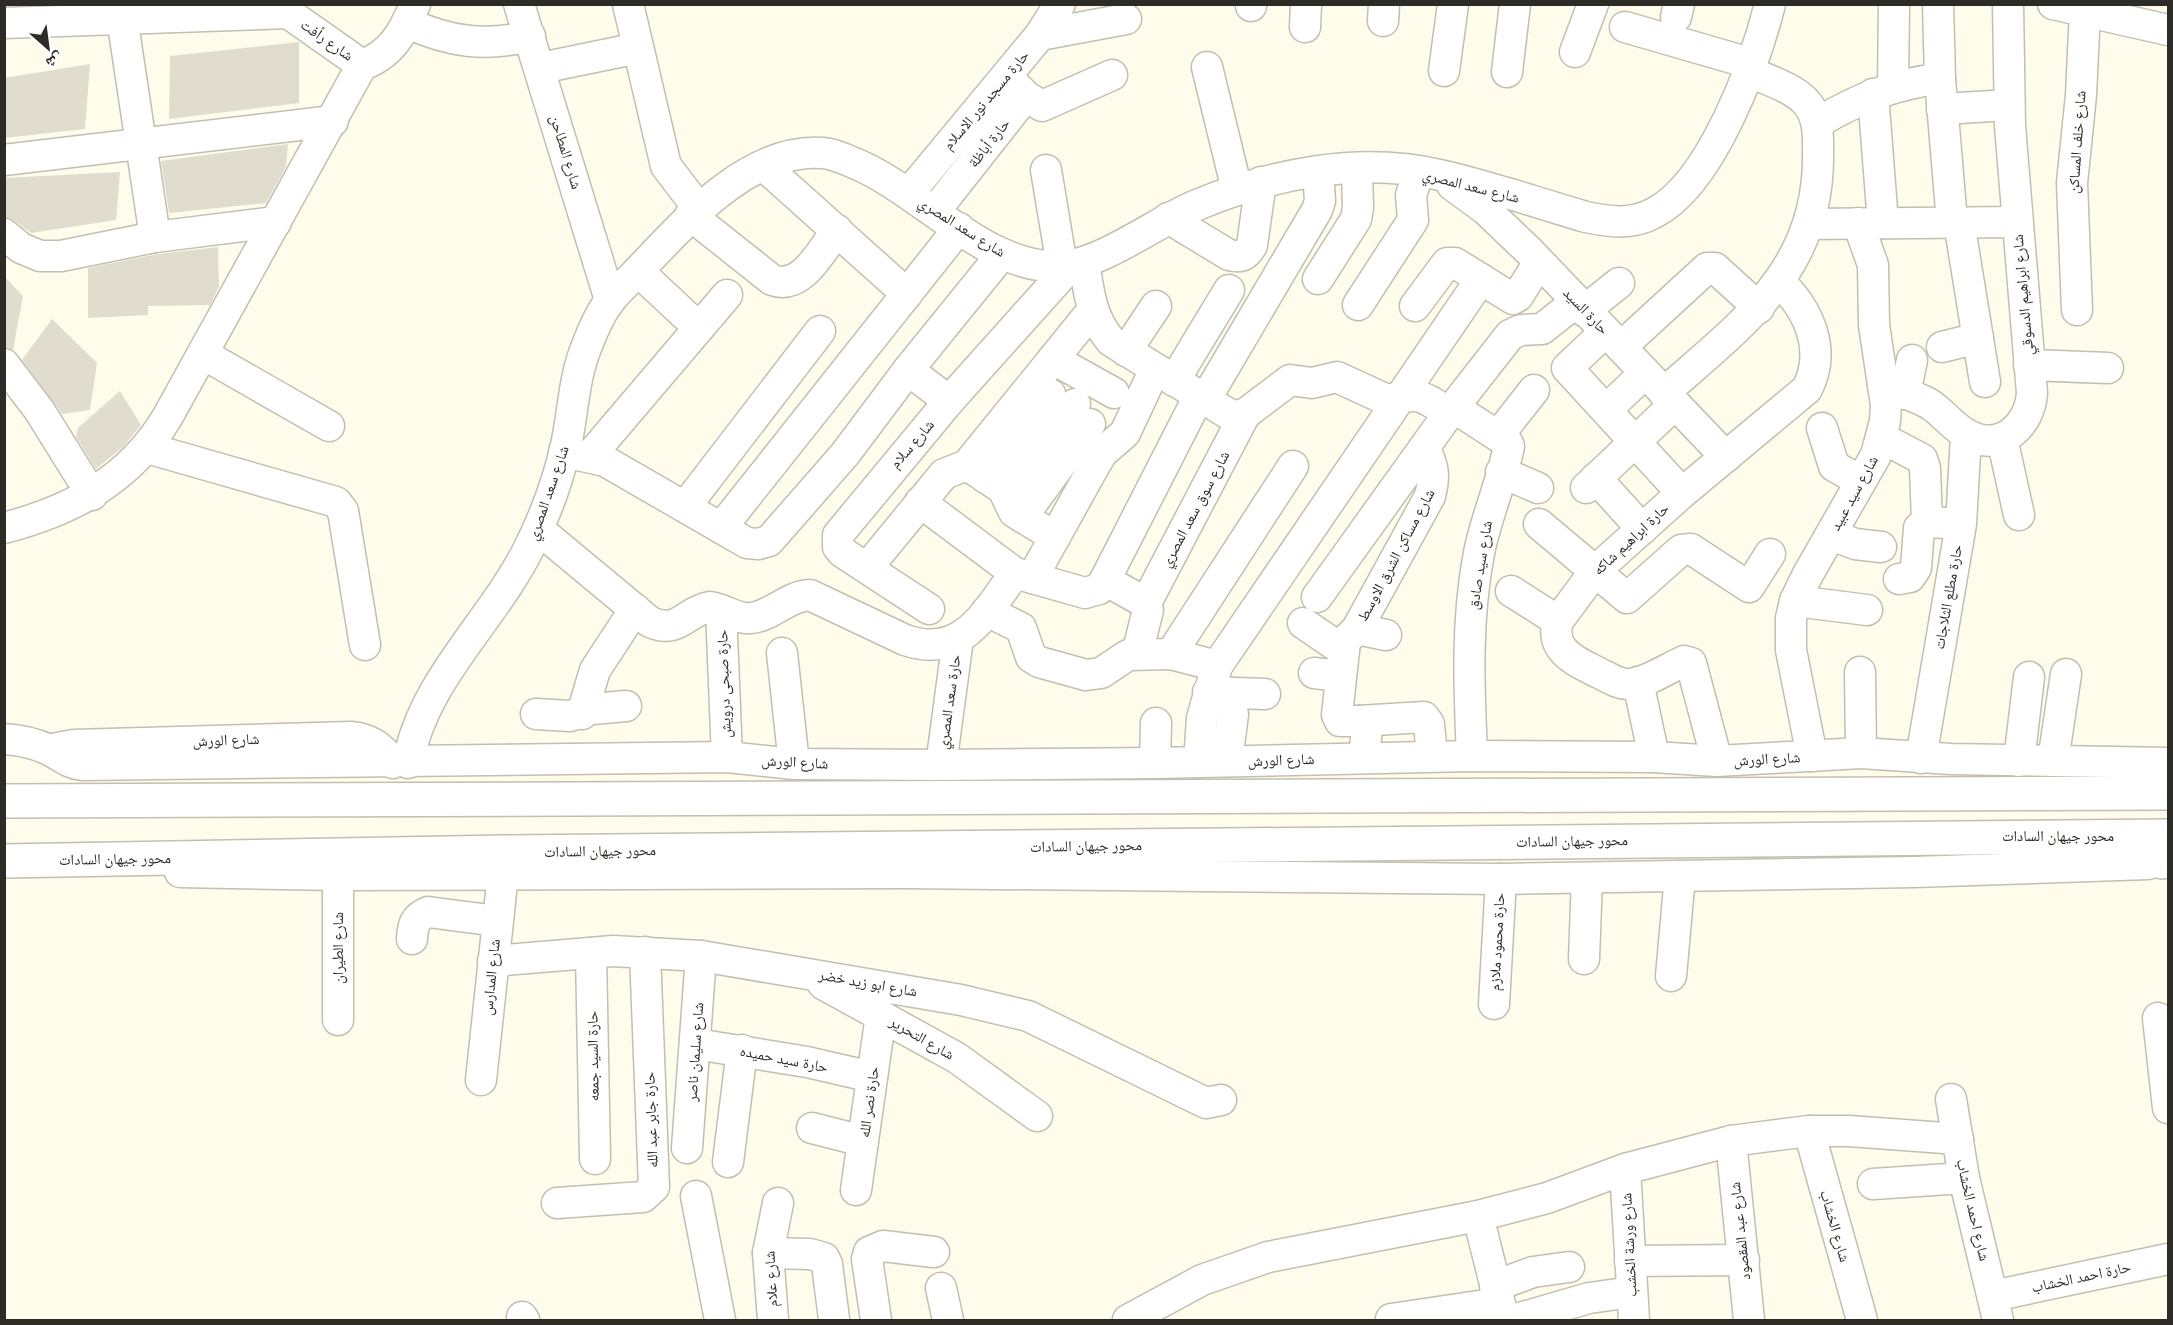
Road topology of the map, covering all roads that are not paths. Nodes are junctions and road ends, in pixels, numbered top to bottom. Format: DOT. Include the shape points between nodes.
graph roads {
  1 [pos="519,4"];
  2 [pos="628,4"];
  3 [pos="1060,4"];
  4 [pos="1453,4"];
  5 [pos="1515,4"];
  6 [pos="1593,4"];
  7 [pos="1770,4"];
  8 [pos="1894,4"];
  9 [pos="1938,4"];
  10 [pos="2008,4"];
  11 [pos="2064,6"];
  12 [pos="288,9"];
  13 [pos="121,11"];
  14 [pos="2123,12"];
  15 [pos="411,14"];
  16 [pos="1126,19"];
  17 [pos="4,23"];
  18 [pos="1625,27"];
  19 [pos="2169,30"];
  20 [pos="1040,35"];
  21 [pos="530,36"];
  22 [pos="638,48"];
  23 [pos="1575,52"];
  24 [pos="362,65"];
  25 [pos="1207,66"];
  26 [pos="541,68"];
  27 [pos="1751,68"];
  28 [pos="1444,71"];
  29 [pos="1507,72"];
  30 [pos="1112,75"];
  31 [pos="1940,79"];
  32 [pos="1015,86"];
  33 [pos="1883,91"];
  34 [pos="2009,105"];
  35 [pos="1942,109"];
  36 [pos="333,121"];
  37 [pos="1817,123"];
  38 [pos="141,143"];
  39 [pos="4,160"];
  40 [pos="764,166"];
  41 [pos="1358,169"];
  42 [pos="1047,170"];
  43 [pos="1318,172"];
  44 [pos="1428,173"];
  45 [pos="1249,186"];
  46 [pos="909,193"];
  47 [pos="935,211"];
  48 [pos="695,212"];
  49 [pos="1168,218"];
  50 [pos="276,222"];
  51 [pos="1955,222"];
  52 [pos="2017,222"];
  53 [pos="1870,223"];
  54 [pos="1810,224"];
  55 [pos="959,228"];
  56 [pos="837,230"];
  57 [pos="4,234"];
  58 [pos="155,237"];
  59 [pos="1294,249"];
  60 [pos="1002,254"];
  61 [pos="1539,262"];
  62 [pos="1072,265"];
  63 [pos="638,271"];
  64 [pos="1481,279"];
  65 [pos="1780,282"];
  66 [pos="1619,283"];
  67 [pos="1229,290"];
  68 [pos="907,294"];
  69 [pos="727,295"];
  70 [pos="610,300"];
  71 [pos="1358,305"];
  72 [pos="1156,306"];
  73 [pos="1416,306"];
  74 [pos="1580,306"];
  75 [pos="1759,308"];
  76 [pos="2024,310"];
  77 [pos="2077,310"];
  78 [pos="1092,311"];
  79 [pos="1976,326"];
  80 [pos="699,328"];
  81 [pos="820,331"];
  82 [pos="1613,339"];
  83 [pos="1942,347"];
  84 [pos="1126,351"];
  85 [pos="203,354"];
  86 [pos="1912,360"];
  87 [pos="1061,363"];
  88 [pos="4,364"];
  89 [pos="2029,365"];
  90 [pos="2108,368"];
  91 [pos="908,370"];
  92 [pos="1165,375"];
  93 [pos="1985,381"];
  94 [pos="1534,390"];
  95 [pos="1661,390"];
  96 [pos="1894,390"];
  97 [pos="1114,393"];
  98 [pos="1202,398"];
  99 [pos="1398,398"];
  100 [pos="949,401"];
  101 [pos="1451,410"];
  102 [pos="1606,410"];
  103 [pos="1083,414"];
  104 [pos="1245,414"];
  105 [pos="329,426"];
  106 [pos="1822,428"];
  107 [pos="1966,435"];
  108 [pos="1498,436"];
  109 [pos="1882,438"];
  110 [pos="2002,438"];
  111 [pos="1636,441"];
  112 [pos="147,448"];
  113 [pos="1424,448"];
  114 [pos="577,454"];
  115 [pos="845,454"];
  116 [pos="1725,457"];
  117 [pos="1293,466"];
  118 [pos="1501,472"];
  119 [pos="882,480"];
  120 [pos="1860,481"];
  121 [pos="995,488"];
  122 [pos="1538,488"];
  123 [pos="1682,493"];
  124 [pos="92,495"];
  125 [pos="920,502"];
  126 [pos="685,507"];
  127 [pos="2019,515"];
  128 [pos="1927,522"];
  129 [pos="1539,524"];
  130 [pos="1961,524"];
  131 [pos="4,528"];
  132 [pos="721,528"];
  133 [pos="538,529"];
  134 [pos="1642,529"];
  135 [pos="1832,535"];
  136 [pos="1055,537"];
  137 [pos="1881,547"];
  138 [pos="1917,556"];
  139 [pos="1952,562"];
  140 [pos="867,568"];
  141 [pos="1595,571"];
  142 [pos="1023,576"];
  143 [pos="1899,579"];
  144 [pos="1105,580"];
  145 [pos="1801,588"];
  146 [pos="1511,591"];
  147 [pos="1317,597"];
  148 [pos="1146,603"];
  149 [pos="635,609"];
  150 [pos="929,609"];
  151 [pos="721,610"];
  152 [pos="1866,610"];
  153 [pos="987,611"];
  154 [pos="1558,621"];
  155 [pos="1304,623"];
  156 [pos="1386,635"];
  157 [pos="958,639"];
  158 [pos="365,645"];
  159 [pos="782,653"];
  160 [pos="1137,654"];
  161 [pos="1171,654"];
  162 [pos="1339,657"];
  163 [pos="1860,672"];
  164 [pos="2066,674"];
  165 [pos="2029,677"];
  166 [pos="1212,679"];
  167 [pos="1638,682"];
  168 [pos="1265,694"];
  169 [pos="626,706"];
  170 [pos="536,714"];
  171 [pos="582,714"];
  172 [pos="1233,714"];
  173 [pos="1359,721"];
  174 [pos="1156,723"];
  175 [pos="4,739"];
  176 [pos="1862,753"];
  177 [pos="1432,756"];
  178 [pos="1472,756"];
  179 [pos="1812,756"];
  180 [pos="727,757"];
  181 [pos="1364,757"];
  182 [pos="1654,757"];
  183 [pos="1921,758"];
  184 [pos="1717,761"];
  185 [pos="2019,761"];
  186 [pos="2053,761"];
  187 [pos="1213,762"];
  188 [pos="400,763"];
  189 [pos="1155,763"];
  190 [pos="2169,763"];
  191 [pos="794,764"];
  192 [pos="941,765"];
  193 [pos="2169,793"];
  194 [pos="9,797"];
  195 [pos="2166,853"];
  196 [pos="116,858"];
  197 [pos="4,861"];
  198 [pos="503,874"];
  199 [pos="338,875"];
  200 [pos="1680,876"];
  201 [pos="1587,878"];
  202 [pos="1501,879"];
  203 [pos="497,921"];
  204 [pos="412,939"];
  205 [pos="645,952"];
  206 [pos="591,953"];
  207 [pos="702,956"];
  208 [pos="1584,959"];
  209 [pos="493,961"];
  210 [pos="800,971"];
  211 [pos="1671,976"];
  212 [pos="1494,1004"];
  213 [pos="881,1015"];
  214 [pos="2158,1018"];
  215 [pos="338,1020"];
  216 [pos="696,1044"];
  217 [pos="742,1050"];
  218 [pos="872,1077"];
  219 [pos="481,1080"];
  220 [pos="1951,1099"];
  221 [pos="1221,1101"];
  222 [pos="2169,1108"];
  223 [pos="1037,1116"];
  224 [pos="812,1128"];
  225 [pos="1809,1131"];
  226 [pos="1958,1139"];
  227 [pos="863,1141"];
  228 [pos="1731,1141"];
  229 [pos="687,1148"];
  230 [pos="595,1159"];
  231 [pos="728,1162"];
  232 [pos="1625,1169"];
  233 [pos="1964,1178"];
  234 [pos="1873,1184"];
  235 [pos="856,1190"];
  236 [pos="696,1196"];
  237 [pos="557,1203"];
  238 [pos="778,1203"];
  239 [pos="1478,1216"];
  240 [pos="934,1252"];
  241 [pos="768,1253"];
  242 [pos="2169,1259"];
  243 [pos="1744,1260"];
  244 [pos="1630,1261"];
  245 [pos="1569,1267"];
  246 [pos="941,1288"];
  247 [pos="1633,1306"];
  248 [pos="1503,1307"];
  249 [pos="1995,1308"];
  250 [pos="834,1319"];
  251 [pos="720,1320"];
  252 [pos="773,1320"];
  253 [pos="876,1320"];
  254 [pos="948,1320"];
  255 [pos="1128,1320"];
  256 [pos="1391,1320"];
  257 [pos="1749,1320"];
  258 [pos="1862,1320"];
  1 -- 21 [label="street, شارع المطاحن"];
  2 -- 22 [label="street"];
  3 -- 20 [label="street, حارة مسجد نور الاسلام"];
  4 -- 28 [label="street"];
  5 -- 29 [label="street"];
  6 -- 23 [label="street"];
  7 -- 27 [label="street, شارع سعد المصري"];
  8 -- 33 [label="street, شارع سيد عبيد"];
  9 -- 31 [label="street"];
  10 -- 34 [label="street, شارع ابراهيم الدسوقي"];
  11 -- 14 [label="street"];
  11 -- 77 [label="street, شارع خلف المساكن" via="2081,95 2072,183"];
  12 -- 13 [label="street, شارع رأفت"];
  12 -- 24 [label="street, شارع رأفت"];
  13 -- 17 [label="street, شارع رأفت"];
  13 -- 38 [label="street"];
  14 -- 19 [label="street"];
  15 -- 21 [label="street" via="455,41 481,43"];
  15 -- 24 [label="street" via="390,49 378,60"];
  16 -- 20 [label="street"];
  18 -- 27 [label="street"];
  20 -- 32 [label="street, حارة مسجد نور الاسلام"];
  21 -- 26 [label="street, شارع المطاحن"];
  22 -- 26 [label="street"];
  22 -- 48 [label="street" via="666,166"];
  24 -- 36 [label="street"];
  25 -- 45 [label="street"];
  26 -- 70 [label="street, شارع المطاحن"];
  27 -- 37 [label="street" via="1805,101"];
  27 -- 44 [label="street, شارع سعد المصري" via="1719,136 1687,186 1653,214 1631,221 1608,222"];
  30 -- 32 [label="street" via="1042,106"];
  31 -- 33 [label="street"];
  31 -- 35 [label="street"];
  32 -- 46 [label="street, حارة مسجد نور الاسلام"];
  32 -- 47 [label="street, حارة أباظة"];
  33 -- 37 [label="street"];
  33 -- 53 [label="street, شارع سيد عبيد"];
  34 -- 35 [label="street"];
  34 -- 52 [label="street, شارع ابراهيم الدسوقي"];
  35 -- 51 [label="street"];
  36 -- 38 [label="street"];
  36 -- 50 [label="street"];
  37 -- 54 [label="street" via="1818,176"];
  38 -- 39 [label="street"];
  38 -- 58 [label="street"];
  40 -- 46 [label="street, شارع سعد المصري" via="803,153 828,153 873,171"];
  40 -- 48 [label="street, شارع سعد المصري" via="732,183"];
  40 -- 56 [label="street"];
  41 -- 43 [label="street, شارع سعد المصري"];
  41 -- 44 [label="street, شارع سعد المصري"];
  41 -- 59 [label="street" via="1356,219 1322,272"];
  42 -- 62 [label="street"];
  43 -- 45 [label="street, شارع سعد المصري"];
  43 -- 59 [label="street" via="1320,201"];
  44 -- 61 [label="street, حارة السيد" via="1485,209"];
  44 -- 71 [label="street" via="1411,195 1413,220"];
  45 -- 49 [label="street, شارع سعد المصري"];
  45 -- 49 [label="street" via="1252,245 1239,258"];
  46 -- 47 [label="street, شارع سعد المصري"];
  47 -- 55 [label="street, شارع سعد المصري"];
  48 -- 56 [label="street" via="772,280 782,284 802,276"];
  48 -- 63 [label="street, شارع سعد المصري"];
  49 -- 62 [label="street, شارع سعد المصري"];
  50 -- 58 [label="street"];
  50 -- 85 [label="street"];
  51 -- 52 [label="street"];
  51 -- 53 [label="street"];
  51 -- 79 [label="street"];
  52 -- 76 [label="street, شارع ابراهيم الدسوقي"];
  53 -- 54 [label="street"];
  53 -- 96 [label="street, شارع سيد عبيد" via="1874,325"];
  54 -- 65 [label="street"];
  55 -- 60 [label="street, شارع سعد المصري"];
  55 -- 68 [label="street"];
  56 -- 68 [label="street"];
  57 -- 58 [label="street" via="21,249 40,256 61,256"];
  59 -- 98 [label="street"];
  60 -- 62 [label="street, شارع سعد المصري" via="1040,266"];
  60 -- 91 [label="street"];
  61 -- 64 [label="street" via="1516,298"];
  61 -- 74 [label="street, حارة السيد"];
  62 -- 78 [label="street"];
  62 -- 100 [label="street, شارع سلام"];
  63 -- 70 [label="street, شارع سعد المصري"];
  63 -- 80 [label="street"];
  64 -- 73 [label="street" via="1455,263 1447,263"];
  64 -- 99 [label="street"];
  65 -- 75 [label="street"];
  65 -- 116 [label="street, حارة ابراهيم شاكه" via="1807,317 1814,338 1814,376 1796,400"];
  66 -- 74 [label="street"];
  67 -- 92 [label="street"];
  68 -- 132 [label="street"];
  69 -- 80 [label="street"];
  70 -- 114 [label="street, شارع سعد المصري" via="585,350"];
  72 -- 84 [label="street"];
  74 -- 82 [label="street, حارة السيد"];
  74 -- 101 [label="street" via="1542,329 1510,335"];
  75 -- 82 [label="street" via="1715,268 1707,268"];
  75 -- 95 [label="street"];
  76 -- 79 [label="street"];
  76 -- 89 [label="street, شارع ابراهيم الدسوقي"];
  78 -- 84 [label="street" via="1099,327"];
  78 -- 87 [label="street"];
  79 -- 83 [label="street"];
  79 -- 93 [label="street"];
  80 -- 114 [label="street"];
  81 -- 126 [label="street"];
  82 -- 95 [label="street, حارة السيد"];
  82 -- 102 [label="street" via="1567,368"];
  84 -- 92 [label="street"];
  85 -- 105 [label="street"];
  85 -- 112 [label="street"];
  86 -- 96 [label="street"];
  87 -- 97 [label="street"];
  87 -- 121 [label="street"];
  88 -- 124 [label="street" via="39,410"];
  89 -- 90 [label="street"];
  89 -- 110 [label="street, شارع ابراهيم الدسوقي" via="2031,408 2024,423"];
  91 -- 100 [label="street"];
  91 -- 115 [label="street"];
  92 -- 98 [label="street"];
  92 -- 136 [label="street" via="1125,433 1102,453"];
  94 -- 108 [label="street"];
  95 -- 102 [label="street"];
  95 -- 111 [label="street"];
  95 -- 116 [label="street, حارة السيد"];
  96 -- 107 [label="street" via="1930,405"];
  96 -- 109 [label="street, شارع سيد عبيد" via="1886,405"];
  98 -- 104 [label="street" via="1237,416"];
  98 -- 144 [label="street"];
  99 -- 101 [label="street" via="1422,395"];
  99 -- 104 [label="street" via="1376,397 1337,377 1312,383 1290,380"];
  99 -- 166 [label="street"];
  100 -- 119 [label="street, شارع سلام"];
  101 -- 108 [label="street"];
  101 -- 113 [label="street"];
  102 -- 111 [label="street"];
  103 -- 121 [label="street"];
  104 -- 148 [label="street, شارع سوق سعد المصري"];
  106 -- 120 [label="street" via="1834,466"];
  107 -- 110 [label="street" via="1982,440"];
  107 -- 130 [label="street, حارة مطلع الثلاجات"];
  108 -- 118 [label="street, شارع سيد صادق" via="1509,446"];
  109 -- 120 [label="street, شارع سيد عبيد"];
  109 -- 128 [label="street" via="1918,455 1924,464"];
  110 -- 127 [label="street"];
  111 -- 123 [label="street"];
  111 -- 134 [label="street" via="1591,483"];
  112 -- 124 [label="street" via="122,474"];
  112 -- 158 [label="street" via="336,502 343,512"];
  113 -- 147 [label="street"];
  113 -- 162 [label="street, شارع مساكن الشرق الاوسط" via="1435,479 1430,496"];
  114 -- 126 [label="street" via="622,469"];
  114 -- 133 [label="street, شارع سعد المصري"];
  115 -- 119 [label="street"];
  115 -- 132 [label="street" via="769,541 747,543"];
  116 -- 123 [label="street, حارة ابراهيم شاكه"];
  117 -- 161 [label="street"];
  118 -- 122 [label="street"];
  118 -- 178 [label="street, شارع سيد صادق" via="1486,519 1473,596 1468,651"];
  119 -- 140 [label="street, شارع سلام" via="838,534 842,552"];
  120 -- 135 [label="street, شارع سيد عبيد"];
  121 -- 125 [label="street" via="944,474"];
  121 -- 136 [label="street"];
  123 -- 134 [label="street, حارة ابراهيم شاكه"];
  124 -- 131 [label="street" via="54,513"];
  125 -- 140 [label="street"];
  125 -- 142 [label="street"];
  126 -- 132 [label="street"];
  128 -- 130 [label="street"];
  128 -- 138 [label="street" via="1919,528"];
  129 -- 141 [label="street"];
  130 -- 139 [label="street, حارة مطلع الثلاجات"];
  133 -- 149 [label="street"];
  133 -- 188 [label="street, شارع سعد المصري" via="519,567 427,705"];
  134 -- 141 [label="street, حارة ابراهيم شاكه"];
  135 -- 137 [label="street" via="1856,544"];
  135 -- 145 [label="street, شارع سيد عبيد"];
  136 -- 142 [label="street"];
  138 -- 139 [label="street"];
  138 -- 143 [label="street" via="1914,573"];
  139 -- 183 [label="street, حارة مطلع الثلاجات"];
  140 -- 150 [label="street, شارع سلام"];
  141 -- 145 [label="street" via="1630,598 1678,552 1688,549 1746,586 1752,585 1762,546"];
  141 -- 154 [label="street, حارة ابراهيم شاكه"];
  142 -- 144 [label="street" via="1085,593 1099,589"];
  142 -- 153 [label="street"];
  144 -- 148 [label="street"];
  145 -- 152 [label="street"];
  145 -- 179 [label="street, شارع سيد عبيد" via="1789,634"];
  146 -- 154 [label="street"];
  148 -- 160 [label="street" via="1148,610"];
  149 -- 151 [label="street" via="650,622 670,626 704,608"];
  149 -- 171 [label="street" via="595,670"];
  151 -- 157 [label="street" via="752,618 793,598 810,595 918,645 945,644"];
  151 -- 180 [label="street, حارة صبحى درويش"];
  153 -- 157 [label="street"];
  153 -- 160 [label="street" via="1021,628 1031,657 1039,662 1094,675 1120,658"];
  154 -- 167 [label="street" via="1556,636 1570,658 1624,684"];
  155 -- 162 [label="street"];
  156 -- 162 [label="street"];
  157 -- 192 [label="street, حارة سعد المصري"];
  159 -- 191 [label="street"];
  160 -- 161 [label="street"];
  161 -- 166 [label="street"];
  162 -- 173 [label="street" via="1338,718 1343,722"];
  163 -- 176 [label="street"];
  164 -- 186 [label="street"];
  165 -- 185 [label="street"];
  166 -- 168 [label="street"];
  166 -- 187 [label="street"];
  167 -- 182 [label="street"];
  167 -- 184 [label="street" via="1684,660 1691,663"];
  169 -- 171 [label="street"];
  170 -- 171 [label="street"];
  172 -- 187 [label="street"];
  173 -- 177 [label="street" via="1424,717 1429,724"];
  173 -- 181 [label="street" via="1368,733"];
  174 -- 189 [label="street"];
  175 -- 188 [label="street, شارع الورش" via="49,750 74,745 351,737 371,742"];
  176 -- 179 [label="street, شارع الورش"];
  176 -- 183 [label="street, شارع الورش"];
  177 -- 178 [label="street, شارع الورش"];
  177 -- 181 [label="street, شارع الورش"];
  178 -- 182 [label="street, شارع الورش"];
  179 -- 184 [label="street, شارع الورش"];
  180 -- 188 [label="street, شارع الورش"];
  180 -- 191 [label="street, شارع الورش"];
  181 -- 187 [label="street, شارع الورش"];
  182 -- 184 [label="street, شارع الورش"];
  183 -- 185 [label="street, شارع الورش"];
  185 -- 186 [label="street, شارع الورش"];
  186 -- 190 [label="street, شارع الورش"];
  187 -- 189 [label="street, شارع الورش"];
  189 -- 192 [label="street, شارع الورش"];
  191 -- 192 [label="street, شارع الورش"];
  193 -- 194 [label="main road"];
  195 -- 196 [label="main road, محور جيهان السادات" via="2043,836"];
  195 -- 200 [label="street" via="2106,867"];
  196 -- 197 [label="main road, محور جيهان السادات"];
  196 -- 199 [label="street" via="186,872"];
  198 -- 199 [label="street"];
  198 -- 202 [label="street" via="906,873"];
  198 -- 203 [label="street, شارع المدارس"];
  199 -- 215 [label="street, شارع الطيران"];
  200 -- 201 [label="street"];
  200 -- 211 [label="street"];
  201 -- 202 [label="street"];
  201 -- 208 [label="street"];
  202 -- 212 [label="street, حارة محمود ملازم"];
  203 -- 204 [label="street" via="428,912 413,924"];
  203 -- 209 [label="street, شارع المدارس"];
  205 -- 206 [label="street, شارع ابو زيد خضر"];
  205 -- 207 [label="street, شارع ابو زيد خضر"];
  205 -- 237 [label="street, حارة جابر عبد الله" via="654,1187 643,1197"];
  206 -- 209 [label="street, شارع ابو زيد خضر"];
  206 -- 230 [label="street, حارة السيد جمعه"];
  207 -- 210 [label="street, شارع ابو زيد خضر"];
  207 -- 216 [label="street, شارع سليمان ناصر"];
  209 -- 219 [label="street, شارع المدارس"];
  210 -- 213 [label="street, شارع التحرير"];
  210 -- 221 [label="street, شارع ابو زيد خضر" via="1028,1016 1206,1103"];
  213 -- 218 [label="street, حارة نصر الله"];
  213 -- 223 [label="street, شارع التحرير" via="957,1058"];
  214 -- 222 [label="street"];
  216 -- 217 [label="street, حارة سيد حميده"];
  216 -- 229 [label="street, شارع سليمان ناصر"];
  217 -- 218 [label="street, حارة سيد حميده"];
  217 -- 231 [label="street"];
  218 -- 227 [label="street, حارة نصر الله"];
  220 -- 226 [label="street, شارع احمد الخشاب"];
  224 -- 227 [label="street"];
  225 -- 226 [label="street"];
  225 -- 228 [label="street"];
  225 -- 258 [label="street, شارع الخشاب"];
  226 -- 233 [label="street, شارع احمد الخشاب"];
  227 -- 235 [label="street, حارة نصر الله"];
  228 -- 232 [label="street"];
  228 -- 243 [label="street, شارع عبد المقصود"];
  232 -- 239 [label="street" via="1547,1198"];
  232 -- 244 [label="street, شارع ورشة الخشب"];
  233 -- 234 [label="street"];
  233 -- 249 [label="street, شارع احمد الخشاب"];
  236 -- 251 [label="street"];
  238 -- 241 [label="street, شارع علام"];
  239 -- 248 [label="street"];
  239 -- 255 [label="street" via="1268,1257 1202,1280"];
  240 -- 253 [label="street" via="883,1246 869,1252"];
  241 -- 250 [label="street" via="824,1258"];
  241 -- 252 [label="street, شارع علام"];
  242 -- 249 [label="street, حارة احمد الخشاب"];
  243 -- 244 [label="street"];
  243 -- 257 [label="street, شارع عبد المقصود"];
  244 -- 247 [label="street, شارع ورشة الخشب"];
  245 -- 248 [label="street" via="1533,1272"];
  246 -- 254 [label="street"];
  247 -- 248 [label="street" via="1578,1301"];
  248 -- 256 [label="street"];
}
